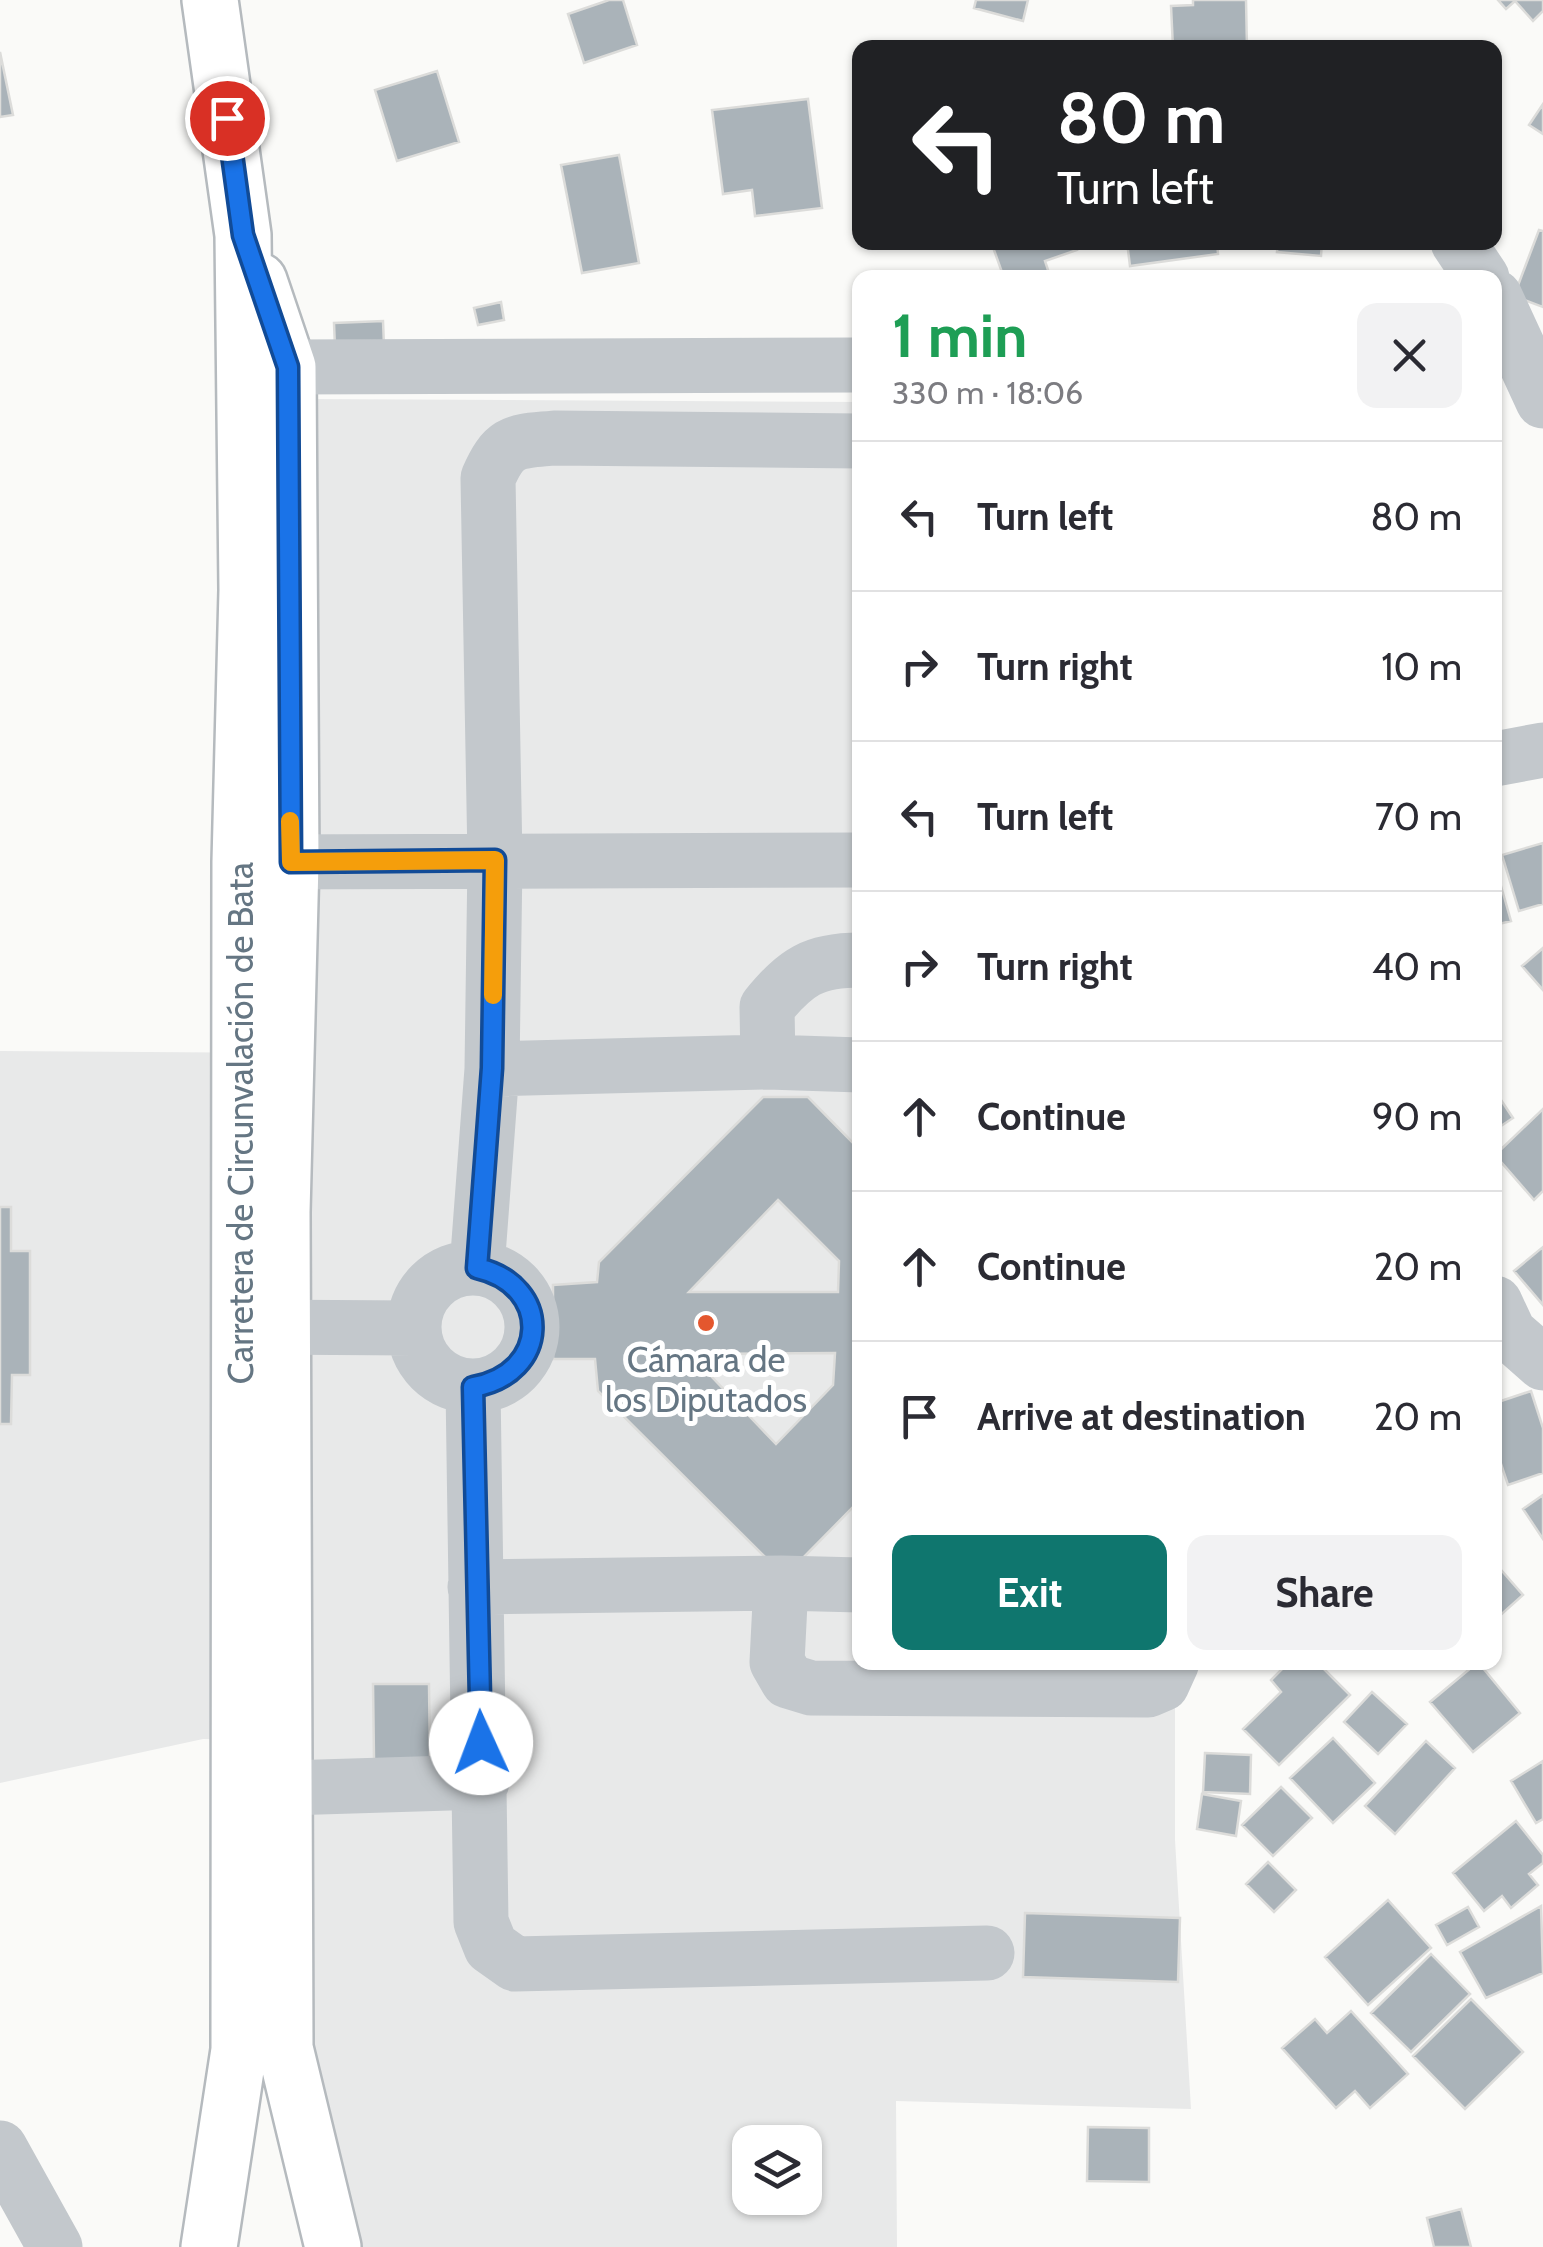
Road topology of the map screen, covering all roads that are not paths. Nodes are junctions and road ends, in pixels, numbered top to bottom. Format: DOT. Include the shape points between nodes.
graph roads {
  1 [pos="210,0"];
  2 [pos="243,235"];
  3 [pos="1502,312"];
  4 [pos="852,365"];
  5 [pos="288,367"];
  6 [pos="1543,402"];
  7 [pos="852,441"];
  8 [pos="1543,750"];
  9 [pos="1502,758"];
  10 [pos="495,860"];
  11 [pos="852,860"];
  12 [pos="266,862"];
  13 [pos="852,960"];
  14 [pos="768,1062"];
  15 [pos="852,1064"];
  16 [pos="492,1068"];
  17 [pos="477,1268"];
  18 [pos="1502,1318"];
  19 [pos="263,1327"];
  20 [pos="414,1328"];
  21 [pos="1543,1363"];
  22 [pos="473,1387"];
  23 [pos="780,1583"];
  24 [pos="852,1585"];
  25 [pos="475,1586"];
  26 [pos="1168,1670"];
  27 [pos="482,1782"];
  28 [pos="287,1788"];
  29 [pos="987,1954"];
  30 [pos="0,2148"];
  31 [pos="55,2247"];
  32 [pos="209,2247"];
  33 [pos="332,2247"];
  1 -- 2 [label="main road, Carretera de Circunvalación de Bata"];
  2 -- 5 [label="main road, Carretera de Circunvalación de Bata"];
  2 -- 12 [label="main road, Carretera de Circunvalación de Bata" via="247,590"];
  3 -- 6 [label="street"];
  4 -- 5 [label="street"];
  5 -- 12 [label="main road, Carretera de Circunvalación de Bata"];
  7 -- 10 [label="street" via="554,438 511,443 498,455 488,478"];
  8 -- 9 [label="street"];
  10 -- 11 [label="street"];
  10 -- 12 [label="street"];
  10 -- 16 [label="street"];
  12 -- 19 [label="main road, Carretera de Circunvalación de Bata"];
  13 -- 14 [label="street" via="796,972 767,1007"];
  14 -- 15 [label="street"];
  14 -- 16 [label="street"];
  16 -- 17 [label="street"];
  17 -- 20 [label="street" via="457,1270 426,1291"];
  17 -- 22 [label="street" via="514,1284 526,1300 532,1329 524,1358 511,1374"];
  18 -- 21 [label="street"];
  19 -- 20 [label="street"];
  19 -- 28 [label="main road, Carretera de Circunvalación de Bata"];
  19 -- 32 [label="main road, Carretera de Circunvalación de Bata" via="239,2050"];
  20 -- 22 [label="street" via="425,1362 438,1376"];
  22 -- 25 [label="street"];
  23 -- 24 [label="street"];
  23 -- 25 [label="street"];
  23 -- 26 [label="street" via="777,1662 788,1681 811,1688 1148,1690 1162,1684"];
  25 -- 27 [label="street"];
  27 -- 28 [label="street"];
  27 -- 29 [label="street" via="481,1922 492,1947 515,1964"];
  28 -- 33 [label="main road, Carretera de Circunvalación de Bata" via="285,2048"];
  30 -- 31 [label="street"];
}
